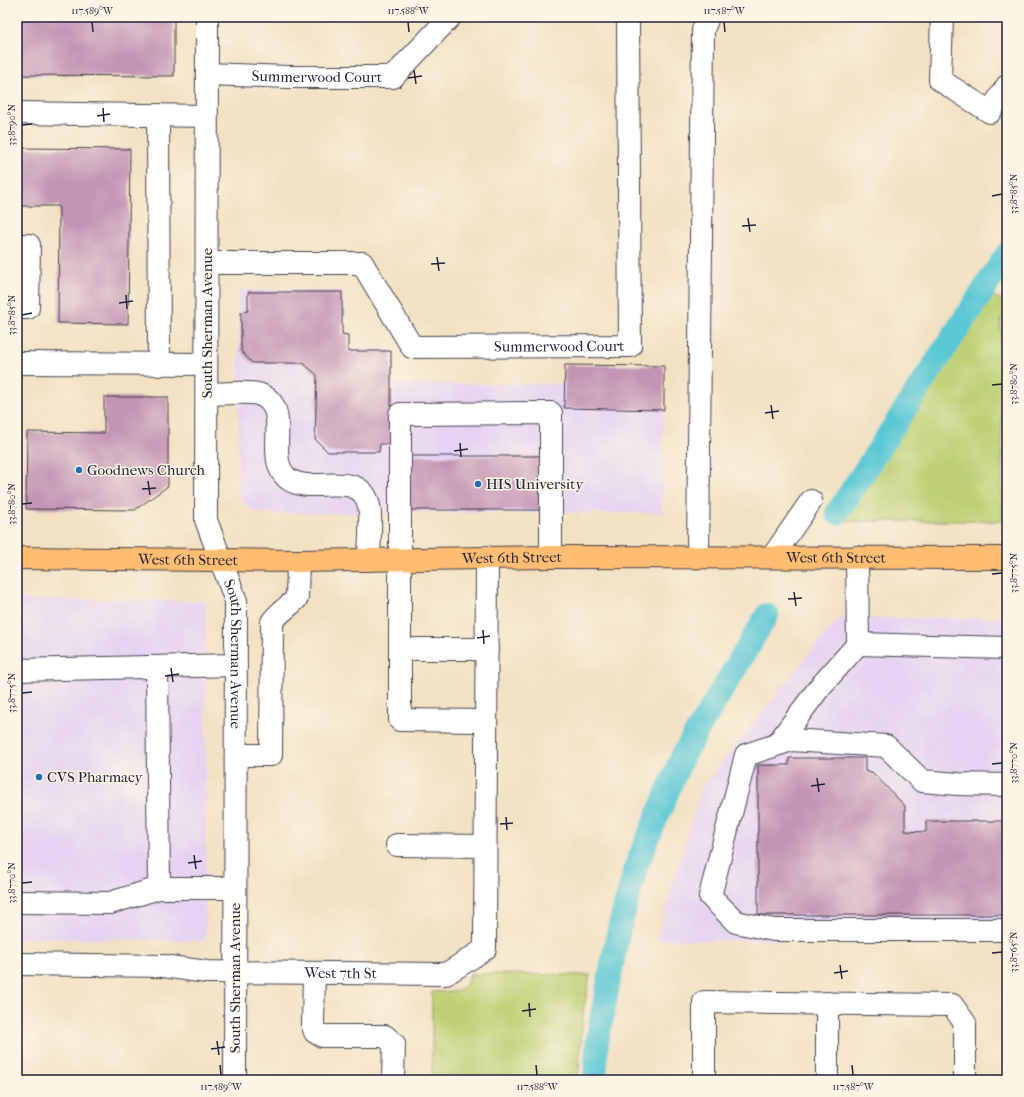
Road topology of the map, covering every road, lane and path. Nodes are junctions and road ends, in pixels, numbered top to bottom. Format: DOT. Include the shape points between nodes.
graph roads {
  1 [pos="207,17"];
  2 [pos="450,17"];
  3 [pos="628,17"];
  4 [pos="708,17"];
  5 [pos="942,17"];
  6 [pos="207,74"];
  7 [pos="1007,86"];
  8 [pos="17,113"];
  9 [pos="158,115"];
  10 [pos="206,116"];
  11 [pos="17,245"];
  12 [pos="207,264"];
  13 [pos="17,308"];
  14 [pos="17,364"];
  15 [pos="206,364"];
  16 [pos="159,365"];
  17 [pos="207,394"];
  18 [pos="811,501"];
  19 [pos="551,556"];
  20 [pos="698,556"];
  21 [pos="773,556"];
  22 [pos="487,557"];
  23 [pos="857,557"];
  24 [pos="17,558"];
  25 [pos="1007,558"];
  26 [pos="400,559"];
  27 [pos="221,560"];
  28 [pos="369,560"];
  29 [pos="298,561"];
  30 [pos="858,644"];
  31 [pos="1007,648"];
  32 [pos="400,649"];
  33 [pos="487,649"];
  34 [pos="236,665"];
  35 [pos="157,668"];
  36 [pos="17,670"];
  37 [pos="486,721"];
  38 [pos="778,743"];
  39 [pos="236,755"];
  40 [pos="1007,785"];
  41 [pos="397,845"];
  42 [pos="485,846"];
  43 [pos="159,888"];
  44 [pos="235,888"];
  45 [pos="17,902"];
  46 [pos="1007,930"];
  47 [pos="17,964"];
  48 [pos="235,973"];
  49 [pos="314,973"];
  50 [pos="827,1003"];
  51 [pos="235,1080"];
  52 [pos="393,1080"];
  53 [pos="704,1080"];
  54 [pos="827,1080"];
  55 [pos="965,1080"];
  1 -- 6 [label="street, South Sherman Avenue"];
  2 -- 6 [label="street, Summerwood Court" via="393,77"];
  3 -- 12 [label="street, Summerwood Court" via="630,346 412,347 362,263"];
  4 -- 20 [label="street" via="703,30"];
  5 -- 7 [label="street" via="940,80 990,112"];
  6 -- 10 [label="street, South Sherman Avenue"];
  8 -- 9 [label="street"];
  9 -- 10 [label="street"];
  9 -- 16 [label="street"];
  10 -- 12 [label="street, South Sherman Avenue"];
  11 -- 13 [label="street" via="29,245 28,308"];
  12 -- 15 [label="street, South Sherman Avenue"];
  14 -- 16 [label="street"];
  15 -- 16 [label="street"];
  15 -- 17 [label="street, South Sherman Avenue"];
  17 -- 27 [label="street, South Sherman Avenue" via="206,520"];
  17 -- 28 [label="street" via="258,394 269,401 277,413 278,465 287,478 302,485 347,484 361,490 369,505"];
  18 -- 21 [label="street"];
  19 -- 20 [label="main road, West 6th Street"];
  19 -- 22 [label="main road, West 6th Street"];
  19 -- 26 [label="street" via="551,413 400,414"];
  20 -- 21 [label="main road, West 6th Street"];
  21 -- 23 [label="main road, West 6th Street"];
  22 -- 26 [label="main road, West 6th Street"];
  22 -- 33 [label="street"];
  23 -- 25 [label="main road, West 6th Street"];
  23 -- 30 [label="street"];
  24 -- 27 [label="main road, West 6th Street"];
  26 -- 28 [label="main road, West 6th Street"];
  26 -- 32 [label="street"];
  27 -- 29 [label="main road, West 6th Street"];
  27 -- 34 [label="street, South Sherman Avenue" via="236,601"];
  28 -- 29 [label="main road, West 6th Street"];
  29 -- 39 [label="street" via="297,598 290,606 279,612 272,622 271,755"];
  30 -- 31 [label="street"];
  30 -- 38 [label="street"];
  32 -- 33 [label="street"];
  32 -- 37 [label="street" via="400,720"];
  33 -- 37 [label="street"];
  34 -- 35 [label="street"];
  34 -- 39 [label="street, South Sherman Avenue"];
  35 -- 36 [label="street"];
  35 -- 43 [label="street"];
  37 -- 42 [label="street"];
  38 -- 40 [label="street" via="791,740 886,746 922,781"];
  38 -- 46 [label="street" via="746,755 710,896 736,922 774,930"];
  39 -- 44 [label="street, South Sherman Avenue"];
  41 -- 42 [label="street"];
  42 -- 49 [label="street, West 7th St" via="485,949 446,974"];
  43 -- 44 [label="street"];
  43 -- 45 [label="street" via="110,903"];
  44 -- 48 [label="street, South Sherman Avenue"];
  47 -- 48 [label="street, West 7th St" via="163,966"];
  48 -- 49 [label="street, West 7th St"];
  48 -- 51 [label="street, South Sherman Avenue"];
  49 -- 52 [label="street" via="315,1032 322,1036 385,1036 394,1044"];
  50 -- 53 [label="street" via="704,1002"];
  50 -- 54 [label="street"];
  50 -- 55 [label="street" via="952,1005 966,1023"];
}
